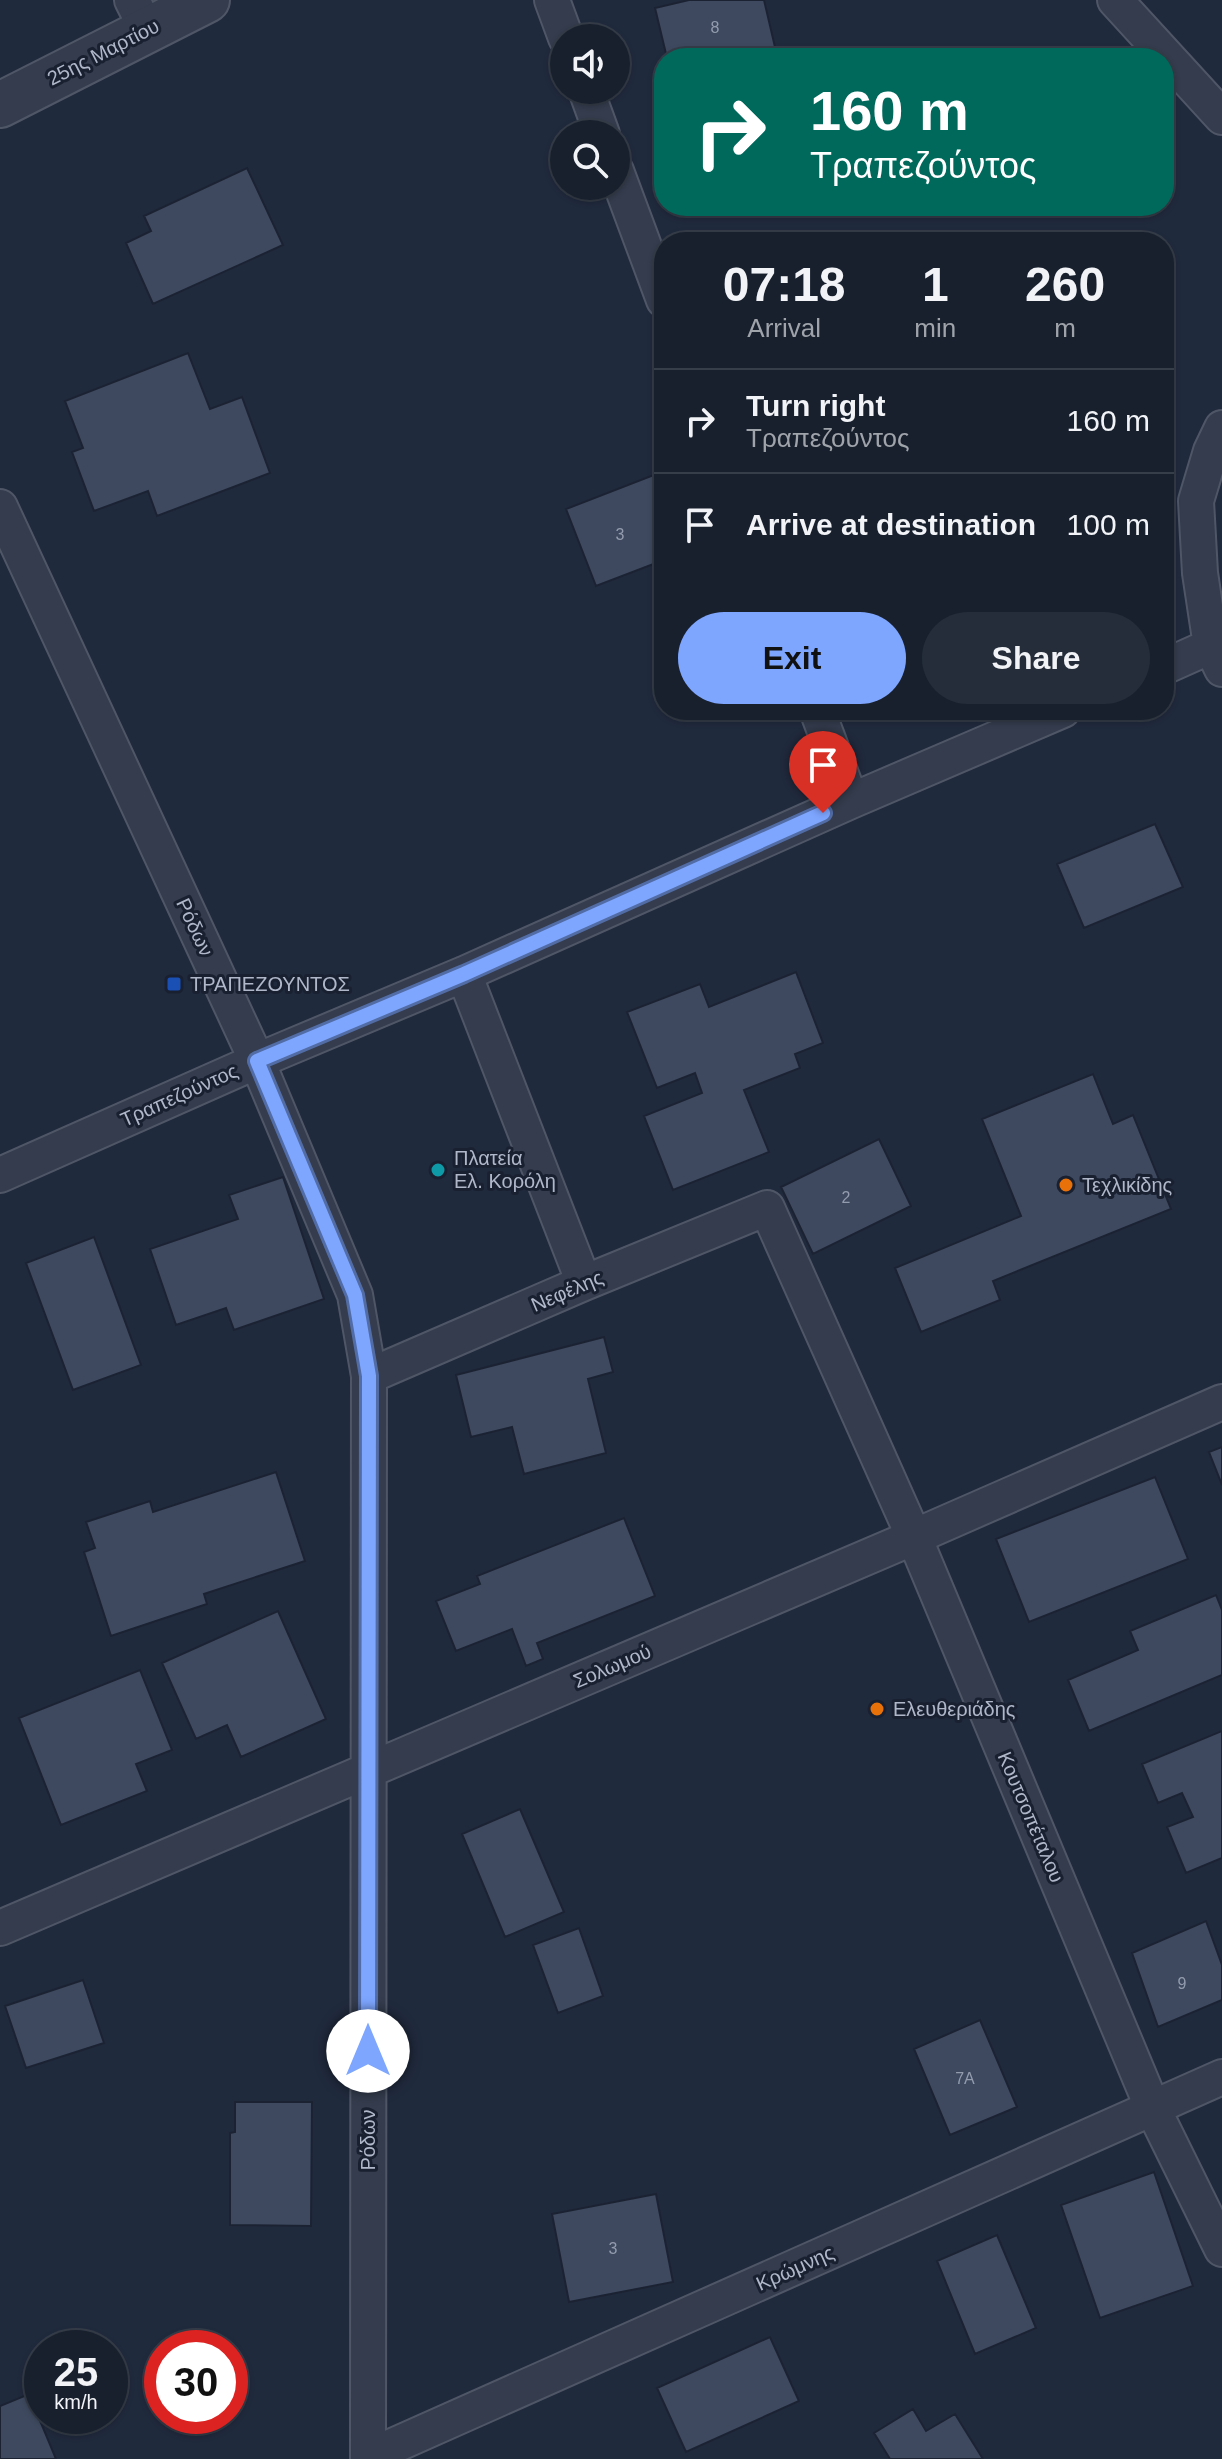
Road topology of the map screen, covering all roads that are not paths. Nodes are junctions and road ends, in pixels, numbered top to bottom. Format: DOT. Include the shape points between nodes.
graph roads {
  1 [pos="207,0"];
  2 [pos="552,0"];
  3 [pos="1115,0"];
  4 [pos="140,15"];
  5 [pos="561,24"];
  6 [pos="1159,48"];
  7 [pos="1174,65"];
  8 [pos="0,105"];
  9 [pos="1222,117"];
  10 [pos="627,200"];
  11 [pos="654,273"];
  12 [pos="1222,428"];
  13 [pos="0,507"];
  14 [pos="1217,658"];
  15 [pos="1174,665"];
  16 [pos="821,720"];
  17 [pos="1040,720"];
  18 [pos="851,801"];
  19 [pos="464,974"];
  20 [pos="257,1061"];
  21 [pos="0,1175"];
  22 [pos="767,1208"];
  23 [pos="584,1283"];
  24 [pos="369,1376"];
  25 [pos="1222,1402"];
  26 [pos="914,1537"];
  27 [pos="369,1770"];
  28 [pos="0,1928"];
  29 [pos="1222,2077"];
  30 [pos="1153,2109"];
  31 [pos="1222,2249"];
  32 [pos="368,2458"];
  1 -- 4 [label="street, 25ης Μαρτίου"];
  2 -- 5 [label="street"];
  3 -- 6 [label="street"];
  4 -- 8 [label="street, 25ης Μαρτίου"];
  7 -- 9 [label="street"];
  10 -- 11 [label="street"];
  12 -- 14 [label="street" via="1196,501 1200,573"];
  13 -- 20 [label="street, Ρόδων"];
  14 -- 15 [label="street"];
  16 -- 18 [label="street"];
  17 -- 18 [label="street, Τραπεζούντος"];
  18 -- 19 [label="street, Τραπεζούντος"];
  19 -- 20 [label="street, Τραπεζούντος"];
  19 -- 23 [label="street"];
  20 -- 21 [label="street, Τραπεζούντος"];
  20 -- 24 [label="street, Ρόδων" via="355,1295"];
  22 -- 23 [label="street, Νεφέλης"];
  22 -- 26 [label="street, Κουτσοπέταλου"];
  23 -- 24 [label="street, Νεφέλης"];
  24 -- 27 [label="street, Ρόδων"];
  25 -- 26 [label="street, Σολωμού"];
  26 -- 27 [label="street, Σολωμού"];
  26 -- 30 [label="street, Κουτσοπέταλου"];
  27 -- 28 [label="street, Σολωμού"];
  27 -- 32 [label="street, Ρόδων"];
  29 -- 30 [label="street, Κρώμνης"];
  30 -- 31 [label="street, Κουτσοπέταλου"];
  30 -- 32 [label="street, Κρώμνης"];
}
